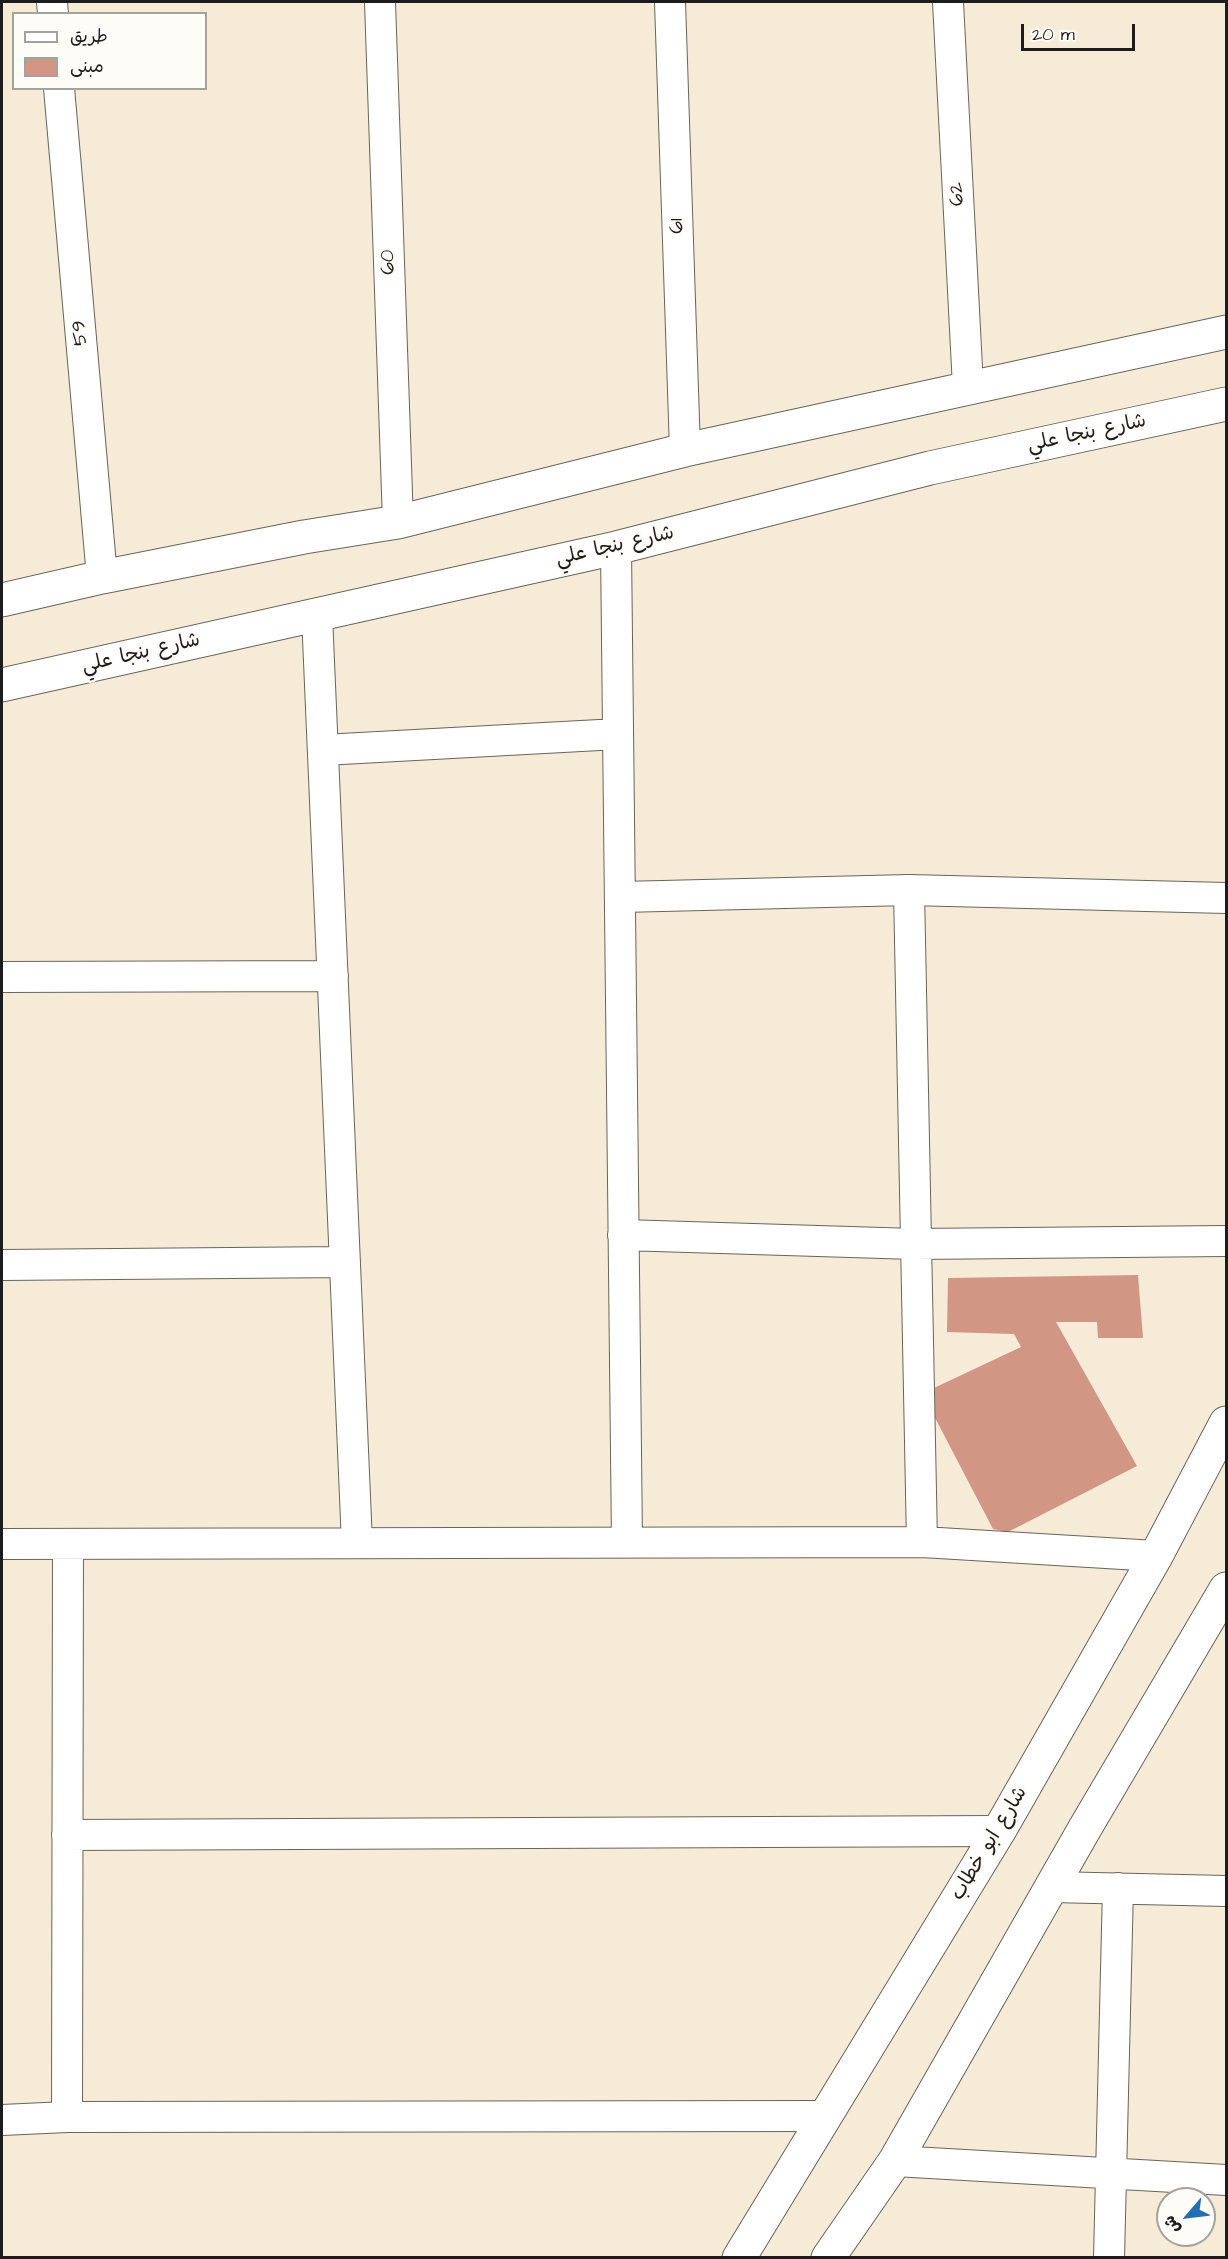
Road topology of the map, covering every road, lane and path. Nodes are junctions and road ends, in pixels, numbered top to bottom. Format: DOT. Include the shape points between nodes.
graph roads {
  1 [pos="380,2"];
  2 [pos="670,2"];
  3 [pos="948,2"];
  4 [pos="59,90"];
  5 [pos="1227,332"];
  6 [pos="968,387"];
  7 [pos="1227,404"];
  8 [pos="686,450"];
  9 [pos="398,522"];
  10 [pos="616,548"];
  11 [pos="102,577"];
  12 [pos="2,600"];
  13 [pos="318,615"];
  14 [pos="2,685"];
  15 [pos="618,734"];
  16 [pos="323,750"];
  17 [pos="909,890"];
  18 [pos="621,897"];
  19 [pos="1227,898"];
  20 [pos="333,976"];
  21 [pos="2,977"];
  22 [pos="623,1235"];
  23 [pos="1227,1241"];
  24 [pos="915,1244"];
  25 [pos="345,1262"];
  26 [pos="2,1265"];
  27 [pos="1227,1423"];
  28 [pos="627,1542"];
  29 [pos="922,1542"];
  30 [pos="357,1543"];
  31 [pos="2,1544"];
  32 [pos="68,1544"];
  33 [pos="1156,1556"];
  34 [pos="1227,1589"];
  35 [pos="1217,1622"];
  36 [pos="999,1831"];
  37 [pos="67,1834"];
  38 [pos="1051,1887"];
  39 [pos="1118,1888"];
  40 [pos="1227,1891"];
  41 [pos="824,2116"];
  42 [pos="67,2117"];
  43 [pos="2,2120"];
  44 [pos="895,2161"];
  45 [pos="1111,2174"];
  46 [pos="1227,2180"];
  47 [pos="740,2258"];
  48 [pos="828,2258"];
  49 [pos="1109,2258"];
  1 -- 9 [label="street, 60"];
  2 -- 8 [label="street, 61"];
  3 -- 6 [label="street, 62"];
  4 -- 11 [label="street, 59"];
  5 -- 6 [label="main road"];
  6 -- 8 [label="main road"];
  7 -- 10 [label="main road, شارع بنجا علي" via="930,468"];
  8 -- 9 [label="main road"];
  9 -- 11 [label="main road"];
  10 -- 13 [label="main road, شارع بنجا علي"];
  10 -- 15 [label="street"];
  11 -- 12 [label="main road"];
  13 -- 14 [label="main road, شارع بنجا علي"];
  13 -- 16 [label="street"];
  15 -- 16 [label="street"];
  15 -- 18 [label="street"];
  16 -- 20 [label="street"];
  17 -- 18 [label="street"];
  17 -- 19 [label="street"];
  17 -- 24 [label="street"];
  18 -- 22 [label="street"];
  20 -- 21 [label="street"];
  20 -- 25 [label="street"];
  22 -- 24 [label="street"];
  22 -- 28 [label="street"];
  23 -- 24 [label="street"];
  24 -- 29 [label="street"];
  25 -- 26 [label="street"];
  25 -- 30 [label="street"];
  27 -- 33 [label="main road, شارع ابو خطاب"];
  28 -- 29 [label="street"];
  28 -- 30 [label="street"];
  29 -- 33 [label="street"];
  30 -- 32 [label="street"];
  31 -- 32 [label="street"];
  32 -- 37 [label="street"];
  33 -- 36 [label="main road, شارع ابو خطاب"];
  34 -- 35 [label="main road"];
  35 -- 38 [label="main road"];
  36 -- 37 [label="street"];
  36 -- 41 [label="main road, شارع ابو خطاب"];
  37 -- 42 [label="street"];
  38 -- 39 [label="street"];
  38 -- 44 [label="main road"];
  39 -- 40 [label="street"];
  39 -- 45 [label="street"];
  41 -- 42 [label="street"];
  41 -- 47 [label="main road, شارع ابو خطاب"];
  42 -- 43 [label="street"];
  44 -- 45 [label="street"];
  44 -- 48 [label="main road"];
  45 -- 46 [label="street"];
  45 -- 49 [label="street"];
}
